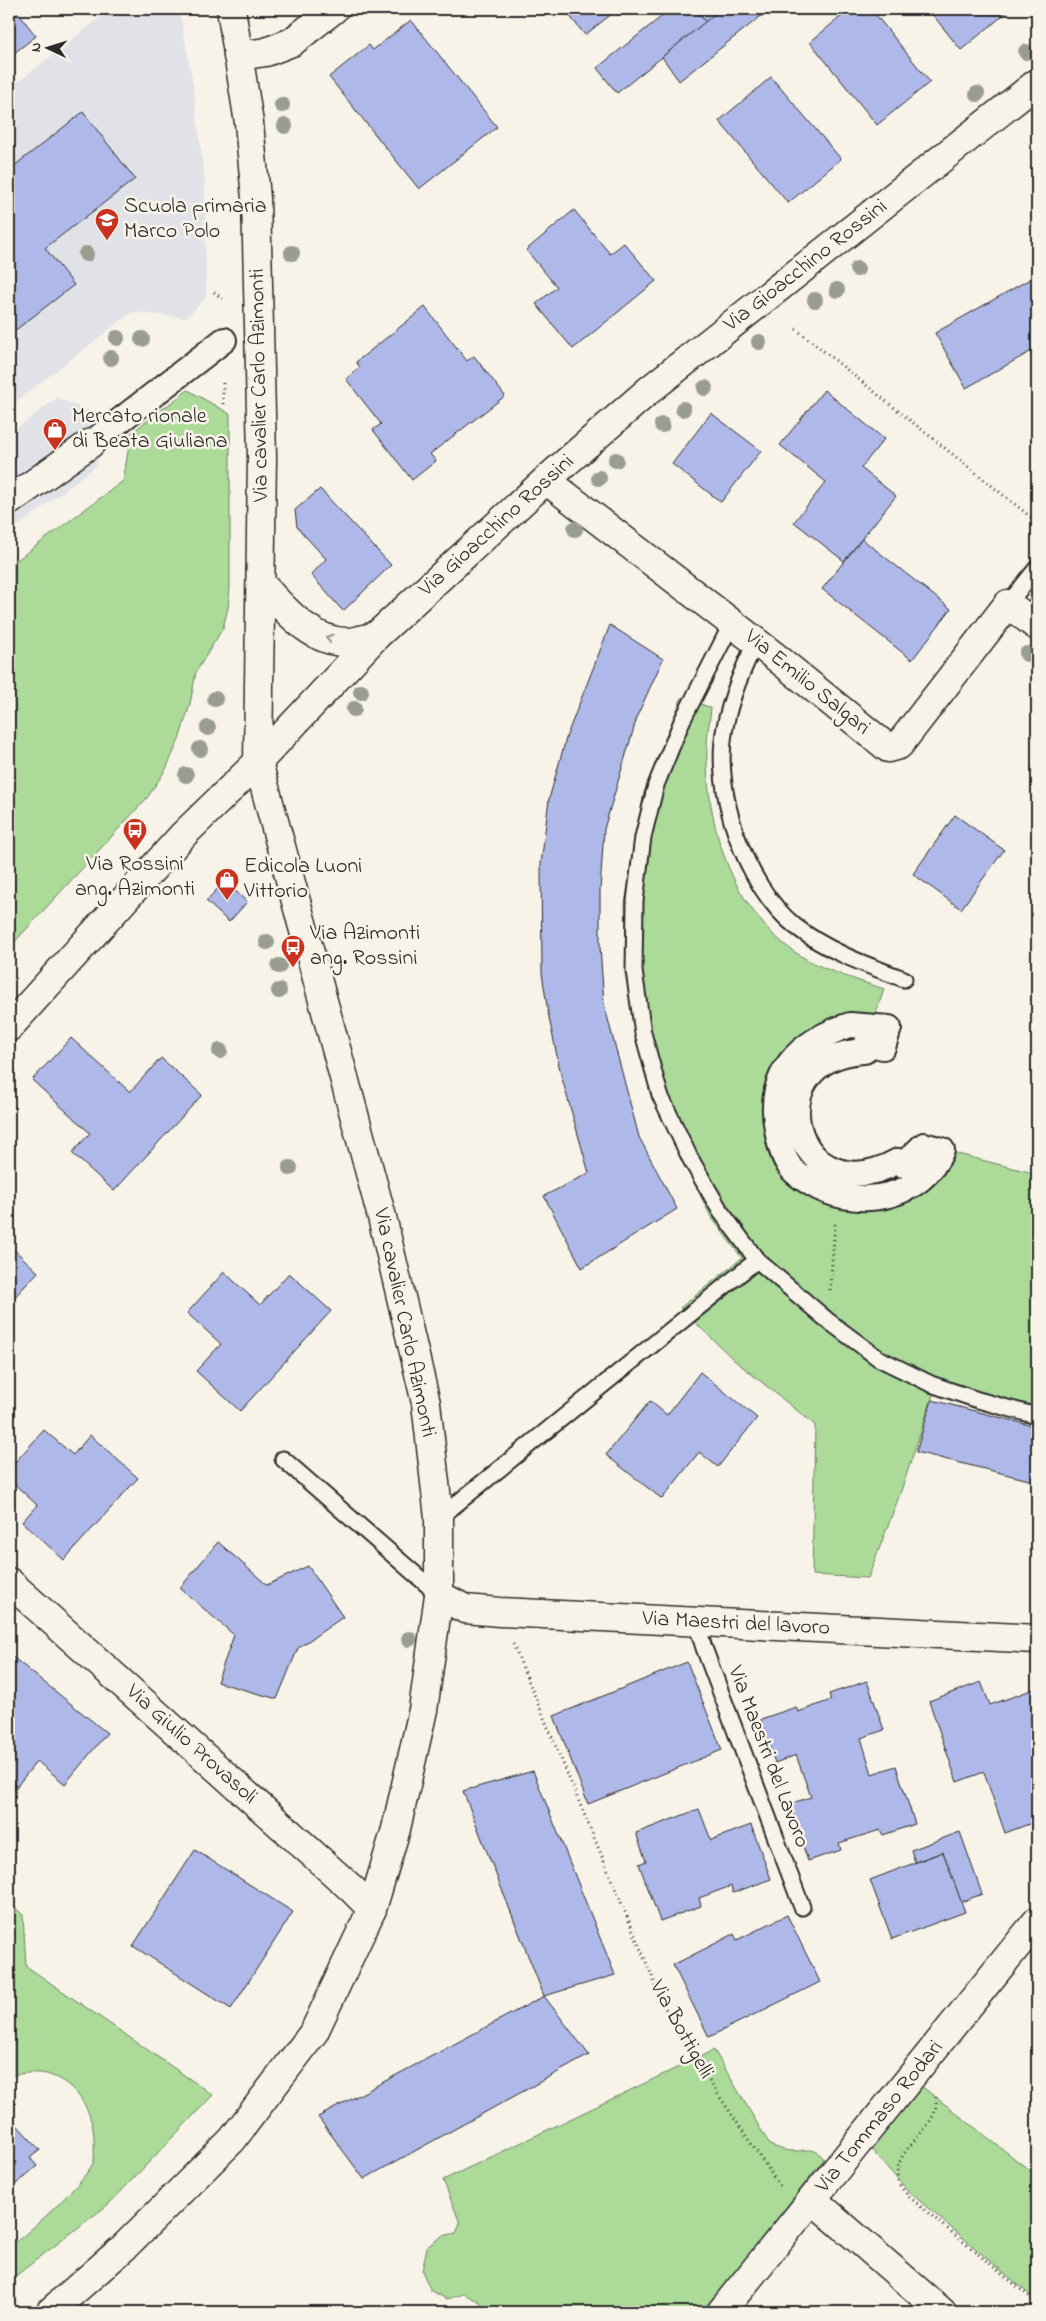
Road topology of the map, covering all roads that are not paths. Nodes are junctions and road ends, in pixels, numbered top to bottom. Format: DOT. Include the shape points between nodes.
graph roads {
  1 [pos="231,9"];
  2 [pos="334,9"];
  3 [pos="238,56"];
  4 [pos="1037,83"];
  5 [pos="224,340"];
  6 [pos="92,443"];
  7 [pos="546,480"];
  8 [pos="9,501"];
  9 [pos="1037,568"];
  10 [pos="261,584"];
  11 [pos="1008,604"];
  12 [pos="732,623"];
  13 [pos="1037,626"];
  14 [pos="376,636"];
  15 [pos="756,641"];
  16 [pos="258,762"];
  17 [pos="904,979"];
  18 [pos="9,1027"];
  19 [pos="837,1195"];
  20 [pos="757,1260"];
  21 [pos="1037,1416"];
  22 [pos="283,1459"];
  23 [pos="439,1518"];
  24 [pos="9,1582"];
  25 [pos="439,1595"];
  26 [pos="696,1622"];
  27 [pos="1037,1639"];
  28 [pos="802,1907"];
  29 [pos="372,1909"];
  30 [pos="1037,1921"];
  31 [pos="813,2200"];
  32 [pos="50,2312"];
  33 [pos="722,2312"];
  34 [pos="942,2312"];
  1 -- 3 [label="street, Via cavalier Carlo Azimonti"];
  2 -- 3 [label="street" via="292,42 266,52"];
  3 -- 10 [label="street, Via cavalier Carlo Azimonti" via="249,122 256,198 262,457"];
  4 -- 7 [label="street, Via Gioacchino Rossini" via="648,391"];
  5 -- 6 [label="street, Via cavalier Carlo Azimonti"];
  6 -- 8 [label="street, Via cavalier Carlo Azimonti"];
  7 -- 12 [label="street, Via Emilio Salgari"];
  7 -- 14 [label="street, Via Gioacchino Rossini"];
  9 -- 11 [label="lane"];
  14 -- 10 [label="street, one-way" via="349,642 329,640 304,626"];
  10 -- 16 [label="street, Via cavalier Carlo Azimonti"];
  11 -- 13 [label="street"];
  11 -- 15 [label="street, Via Emilio Salgari" via="894,748 888,748"];
  12 -- 15 [label="street, Via Emilio Salgari"];
  12 -- 20 [label="lane" via="682,722 656,785 643,836 635,901 634,971 643,1033 660,1095 690,1158 721,1212"];
  14 -- 16 [label="street, Via Gioacchino Rossini"];
  15 -- 17 [label="lane" via="730,706 724,728 722,763 733,826 750,869 768,898 795,926 828,948"];
  16 -- 18 [label="street, Via Gioacchino Rossini" via="184,834"];
  16 -- 23 [label="street, Via cavalier Carlo Azimonti" via="382,1217 426,1403"];
  19 -- 19 [label="street" via="870,1200 886,1197 923,1177 937,1163 942,1150 924,1145 903,1165 898,1161 880,1171 860,1175 839,1172 818,1162 797,1126 797,1102 804,1083 817,1066 835,1056 864,1051 867,1043 883,1048 889,1028 850,1025 826,1032 807,1044 791,1061 775,1097 780,1147 791,1168 810,1184"];
  20 -- 21 [label="lane" via="827,1320 878,1358 931,1384"];
  20 -- 23 [label="lane"];
  22 -- 25 [label="lane"];
  23 -- 25 [label="street, Via cavalier Carlo Azimonti"];
  24 -- 29 [label="street, Via Giulio Provasoli"];
  25 -- 26 [label="street, Via Maestri del lavoro" via="466,1609"];
  25 -- 29 [label="street, Via cavalier Carlo Azimonti" via="423,1710 396,1829"];
  26 -- 27 [label="street, Via Maestri del lavoro"];
  26 -- 28 [label="lane, Via Maestri del Lavoro"];
  29 -- 32 [label="street, Via cavalier Carlo Azimonti" via="314,2032 232,2140 121,2250"];
  30 -- 31 [label="street, Via Tommaso Rodari"];
  31 -- 33 [label="street, Via Tommaso Rodari"];
  31 -- 34 [label="street"];
}
